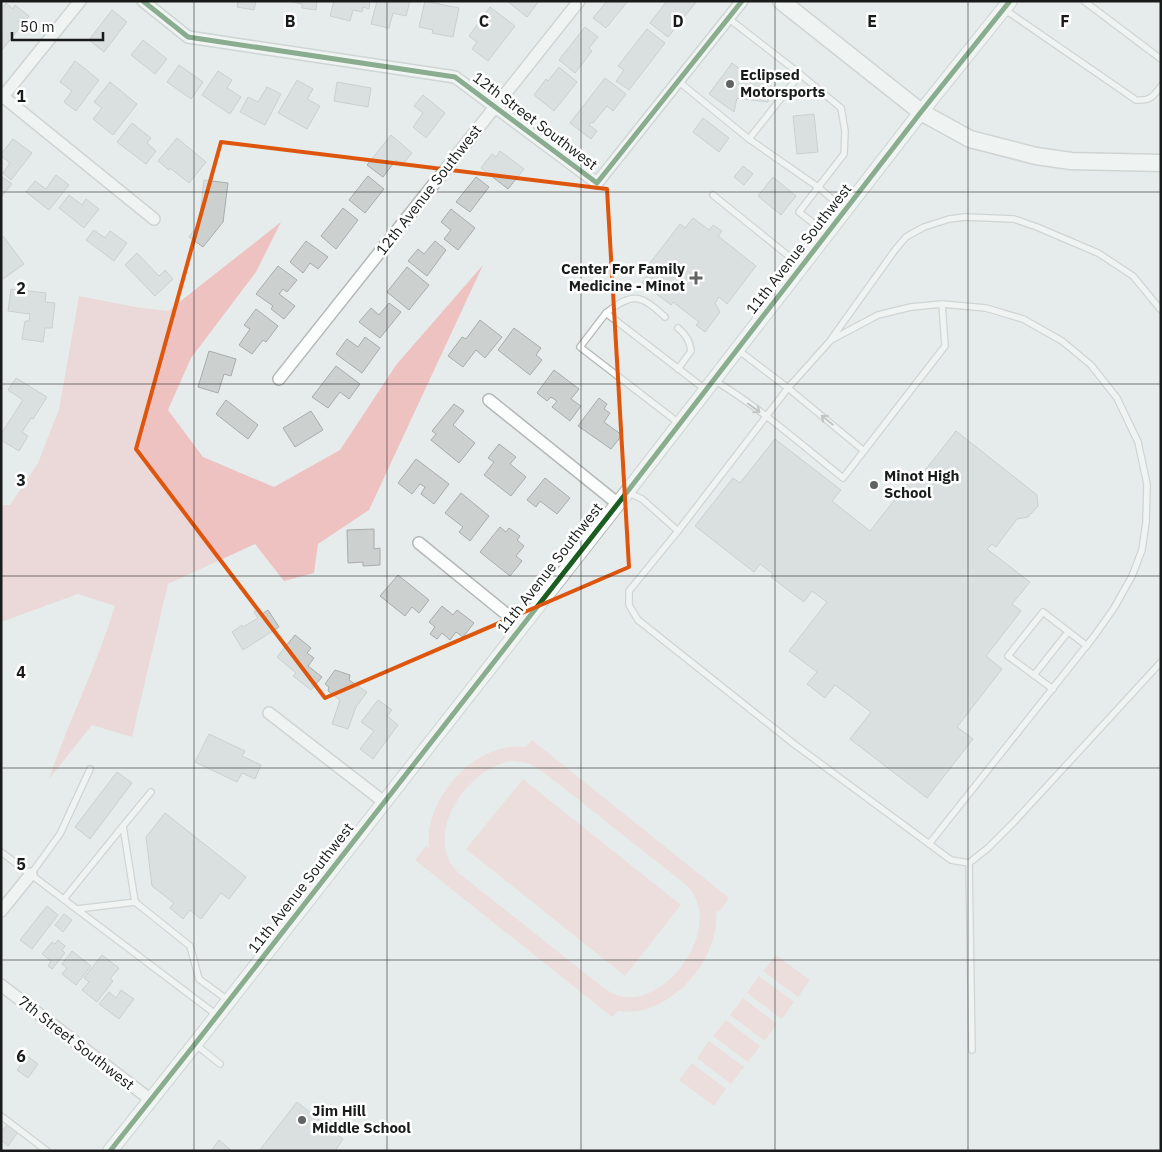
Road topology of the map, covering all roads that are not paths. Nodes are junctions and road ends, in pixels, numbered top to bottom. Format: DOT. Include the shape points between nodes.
graph roads {
  1 [pos="80,1"];
  2 [pos="143,1"];
  3 [pos="579,1"];
  4 [pos="742,1"];
  5 [pos="781,1"];
  6 [pos="1084,1"];
  7 [pos="1007,5"];
  8 [pos="728,18"];
  9 [pos="1161,59"];
  10 [pos="800,74"];
  11 [pos="678,82"];
  12 [pos="1161,86"];
  13 [pos="2,97"];
  14 [pos="495,107"];
  15 [pos="921,112"];
  16 [pos="749,139"];
  17 [pos="1161,163"];
  18 [pos="818,187"];
  19 [pos="713,195"];
  20 [pos="845,210"];
  21 [pos="154,219"];
  22 [pos="827,234"];
  23 [pos="802,267"];
  24 [pos="942,304"];
  25 [pos="1161,310"];
  26 [pos="606,313"];
  27 [pos="665,316"];
  28 [pos="678,328"];
  29 [pos="831,340"];
  30 [pos="738,350"];
  31 [pos="678,369"];
  32 [pos="279,379"];
  33 [pos="710,385"];
  34 [pos="788,388"];
  35 [pos="489,400"];
  36 [pos="766,417"];
  37 [pos="680,424"];
  38 [pos="864,451"];
  39 [pos="627,492"];
  40 [pos="617,503"];
  41 [pos="678,530"];
  42 [pos="419,543"];
  43 [pos="521,626"];
  44 [pos="1068,632"];
  45 [pos="1086,646"];
  46 [pos="1161,662"];
  47 [pos="1034,675"];
  48 [pos="1053,689"];
  49 [pos="269,713"];
  50 [pos="90,769"];
  51 [pos="150,792"];
  52 [pos="384,802"];
  53 [pos="123,826"];
  54 [pos="929,844"];
  55 [pos="1,852"];
  56 [pos="969,863"];
  57 [pos="31,874"];
  58 [pos="64,899"];
  59 [pos="136,902"];
  60 [pos="77,909"];
  61 [pos="1,910"];
  62 [pos="1,985"];
  63 [pos="229,1001"];
  64 [pos="218,1016"];
  65 [pos="196,1044"];
  66 [pos="972,1050"];
  67 [pos="220,1064"];
  68 [pos="151,1100"];
  69 [pos="1,1116"];
  70 [pos="47,1151"];
  71 [pos="110,1151"];
  1 -- 13 [label="street"];
  2 -- 14 [label="street, 12th Street Southwest" via="188,37 455,77"];
  3 -- 14 [label="street, 12th Avenue Southwest"];
  4 -- 8 [label="street"];
  5 -- 15 [label="main road"];
  6 -- 9 [label="lane"];
  7 -- 12 [label="lane" via="1136,100 1146,100"];
  7 -- 15 [label="street, 11th Avenue Southwest"];
  8 -- 10 [label="lane"];
  8 -- 11 [label="street"];
  10 -- 16 [label="lane"];
  10 -- 18 [label="lane" via="841,108 845,131 844,154"];
  11 -- 14 [label="street, 12th Street Southwest" via="597,183"];
  11 -- 16 [label="lane"];
  13 -- 21 [label="street"];
  14 -- 32 [label="street, 12th Avenue Southwest"];
  15 -- 17 [label="main road" via="970,139 1036,156 1070,161"];
  15 -- 20 [label="street, 11th Avenue Southwest"];
  16 -- 18 [label="lane"];
  18 -- 20 [label="lane"];
  18 -- 22 [label="lane" via="799,212"];
  19 -- 23 [label="lane"];
  20 -- 22 [label="street, 11th Avenue Southwest"];
  22 -- 23 [label="street, 11th Avenue Southwest"];
  23 -- 30 [label="street, 11th Avenue Southwest"];
  24 -- 29 [label="lane" via="878,315"];
  24 -- 38 [label="lane" via="945,346"];
  24 -- 45 [label="lane" via="986,308 1022,319 1062,341 1091,365 1117,398 1138,442 1147,484 1142,550 1114,608"];
  25 -- 29 [label="lane" via="1132,276 1098,253 1014,219 965,217 924,227 906,237"];
  26 -- 27 [label="lane" via="621,301 632,298 641,299"];
  26 -- 31 [label="lane"];
  26 -- 37 [label="lane" via="580,347"];
  28 -- 31 [label="lane" via="690,342 691,351"];
  29 -- 34 [label="lane"];
  30 -- 33 [label="street, 11th Avenue Southwest"];
  30 -- 34 [label="lane"];
  31 -- 33 [label="lane"];
  33 -- 36 [label="lane, one-way" via="730,390"];
  33 -- 37 [label="street, 11th Avenue Southwest"];
  34 -- 36 [label="lane"];
  38 -- 34 [label="lane, one-way"];
  35 -- 40 [label="street"];
  36 -- 38 [label="lane" via="843,478"];
  36 -- 41 [label="lane"];
  37 -- 39 [label="street, 11th Avenue Southwest"];
  39 -- 40 [label="street, 11th Avenue Southwest"];
  39 -- 41 [label="lane" via="642,499"];
  40 -- 43 [label="street, 11th Avenue Southwest"];
  41 -- 54 [label="lane" via="629,591 629,605 638,620 794,744"];
  42 -- 43 [label="street"];
  43 -- 52 [label="street, 11th Avenue Southwest"];
  44 -- 45 [label="lane"];
  44 -- 47 [label="lane"];
  44 -- 47 [label="lane" via="1043,612 1008,656"];
  45 -- 48 [label="lane"];
  46 -- 56 [label="lane" via="1001,835"];
  47 -- 48 [label="lane"];
  48 -- 54 [label="lane"];
  49 -- 52 [label="street"];
  50 -- 57 [label="lane" via="60,834"];
  51 -- 53 [label="lane"];
  52 -- 63 [label="street, 11th Avenue Southwest"];
  53 -- 58 [label="lane"];
  53 -- 59 [label="lane"];
  54 -- 56 [label="lane" via="951,860"];
  55 -- 57 [label="lane"];
  56 -- 66 [label="lane"];
  57 -- 58 [label="lane"];
  57 -- 61 [label="street"];
  58 -- 60 [label="lane"];
  59 -- 60 [label="lane"];
  59 -- 63 [label="lane" via="190,946 199,979"];
  60 -- 64 [label="lane"];
  62 -- 68 [label="street, 7th Street Southwest"];
  63 -- 64 [label="street, 11th Avenue Southwest"];
  64 -- 65 [label="street, 11th Avenue Southwest"];
  65 -- 67 [label="lane"];
  65 -- 68 [label="street, 11th Avenue Southwest"];
  68 -- 71 [label="street, 11th Avenue Southwest"];
  69 -- 70 [label="lane"];
}
